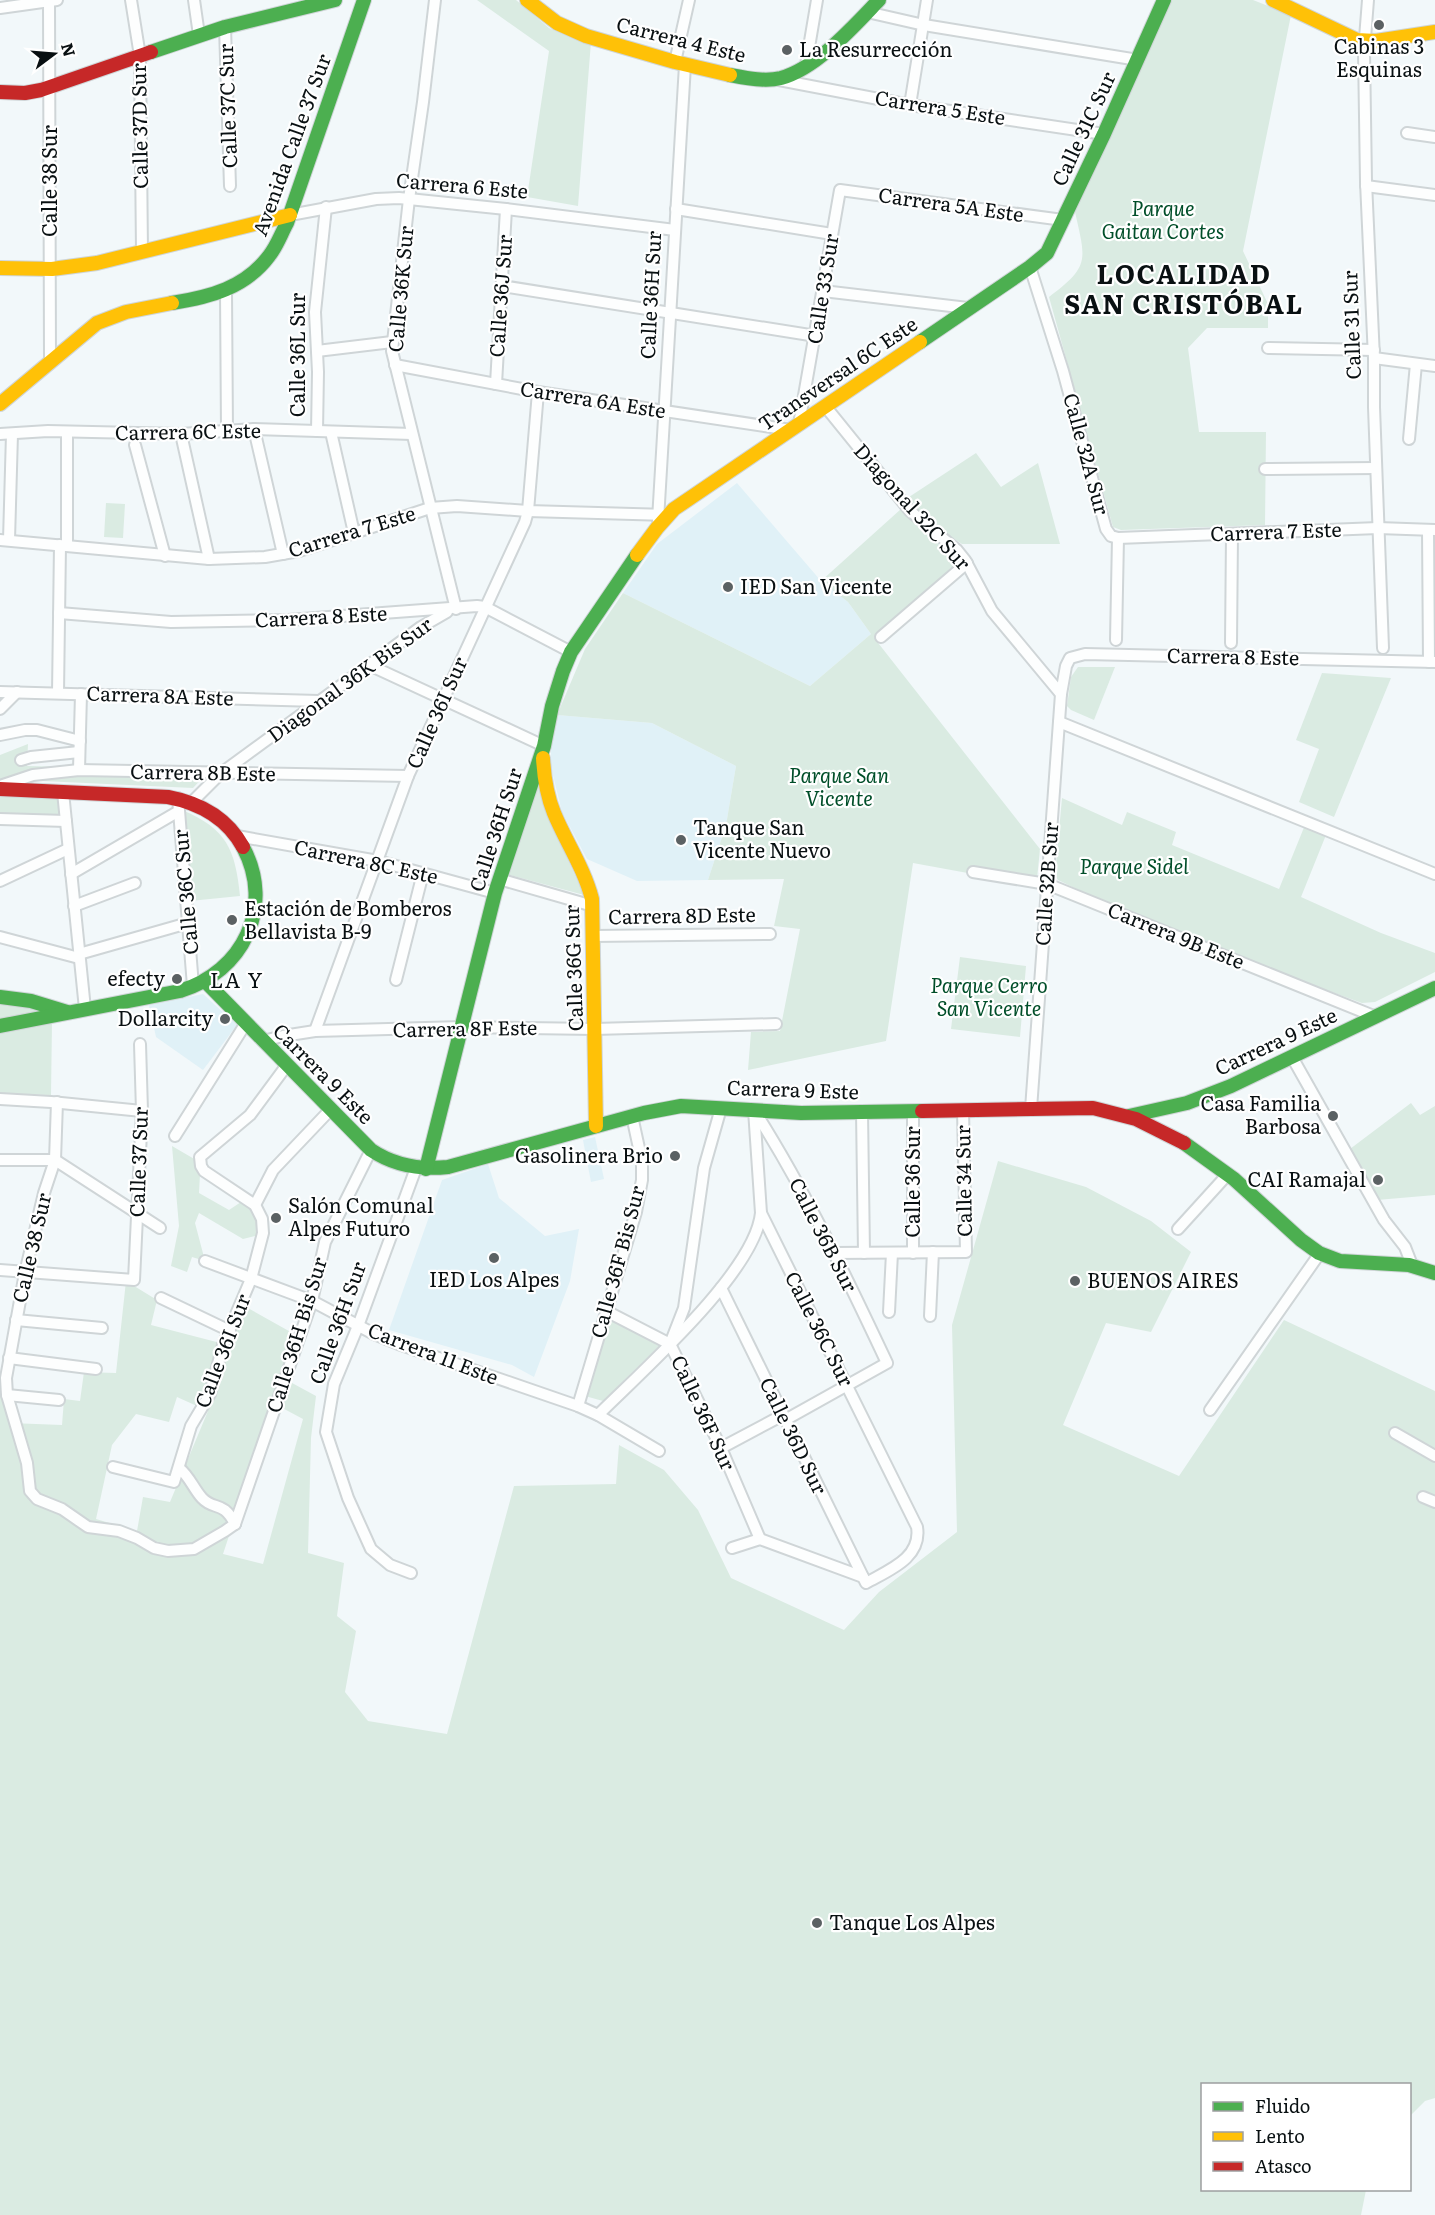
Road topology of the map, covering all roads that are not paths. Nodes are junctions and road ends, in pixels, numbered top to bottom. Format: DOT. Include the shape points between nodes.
graph roads {
  1 [pos="51,0"];
  2 [pos="131,0"];
  3 [pos="194,0"];
  4 [pos="335,0"];
  5 [pos="363,0"];
  6 [pos="435,0"];
  7 [pos="527,0"];
  8 [pos="689,0"];
  9 [pos="817,0"];
  10 [pos="879,0"];
  11 [pos="927,0"];
  12 [pos="1164,0"];
  13 [pos="1274,0"];
  14 [pos="1368,0"];
  15 [pos="308,3"];
  16 [pos="0,8"];
  17 [pos="867,12"];
  18 [pos="924,25"];
  19 [pos="225,27"];
  20 [pos="1435,32"];
  21 [pos="199,35"];
  22 [pos="1364,41"];
  23 [pos="140,56"];
  24 [pos="1138,60"];
  25 [pos="680,64"];
  26 [pos="806,65"];
  27 [pos="776,79"];
  28 [pos="50,88"];
  29 [pos="0,92"];
  30 [pos="910,105"];
  31 [pos="1407,133"];
  32 [pos="1104,134"];
  33 [pos="1435,137"];
  34 [pos="230,186"];
  35 [pos="1366,186"];
  36 [pos="840,190"];
  37 [pos="1435,195"];
  38 [pos="409,199"];
  39 [pos="326,207"];
  40 [pos="506,209"];
  41 [pos="676,209"];
  42 [pos="290,215"];
  43 [pos="1063,220"];
  44 [pos="675,230"];
  45 [pos="832,234"];
  46 [pos="142,252"];
  47 [pos="1030,267"];
  48 [pos="0,268"];
  49 [pos="51,269"];
  50 [pos="502,286"];
  51 [pos="231,290"];
  52 [pos="823,291"];
  53 [pos="969,308"];
  54 [pos="670,313"];
  55 [pos="816,336"];
  56 [pos="392,342"];
  57 [pos="1268,348"];
  58 [pos="317,351"];
  59 [pos="1374,354"];
  60 [pos="50,362"];
  61 [pos="1416,364"];
  62 [pos="395,365"];
  63 [pos="1435,366"];
  64 [pos="496,384"];
  65 [pos="538,392"];
  66 [pos="0,404"];
  67 [pos="825,406"];
  68 [pos="664,412"];
  69 [pos="795,427"];
  70 [pos="254,429"];
  71 [pos="317,431"];
  72 [pos="67,432"];
  73 [pos="227,432"];
  74 [pos="331,432"];
  75 [pos="0,434"];
  76 [pos="12,434"];
  77 [pos="182,434"];
  78 [pos="412,434"];
  79 [pos="1409,439"];
  80 [pos="135,445"];
  81 [pos="1376,468"];
  82 [pos="1265,469"];
  83 [pos="430,508"];
  84 [pos="528,512"];
  85 [pos="664,514"];
  86 [pos="1378,528"];
  87 [pos="1431,530"];
  88 [pos="354,533"];
  89 [pos="1232,535"];
  90 [pos="1118,538"];
  91 [pos="5,540"];
  92 [pos="64,545"];
  93 [pos="283,554"];
  94 [pos="165,556"];
  95 [pos="209,559"];
  96 [pos="967,563"];
  97 [pos="485,607"];
  98 [pos="456,609"];
  99 [pos="59,613"];
  100 [pos="881,637"];
  101 [pos="1116,640"];
  102 [pos="1231,643"];
  103 [pos="1383,648"];
  104 [pos="572,652"];
  105 [pos="1432,662"];
  106 [pos="369,665"];
  107 [pos="0,692"];
  108 [pos="17,692"];
  109 [pos="58,693"];
  110 [pos="81,694"];
  111 [pos="1061,694"];
  112 [pos="319,701"];
  113 [pos="443,701"];
  114 [pos="0,709"];
  115 [pos="1059,722"];
  116 [pos="0,735"];
  117 [pos="544,746"];
  118 [pos="80,747"];
  119 [pos="21,760"];
  120 [pos="79,770"];
  121 [pos="220,774"];
  122 [pos="408,776"];
  123 [pos="0,788"];
  124 [pos="63,792"];
  125 [pos="193,801"];
  126 [pos="179,804"];
  127 [pos="0,819"];
  128 [pos="66,821"];
  129 [pos="237,836"];
  130 [pos="68,849"];
  131 [pos="378,861"];
  132 [pos="972,872"];
  133 [pos="423,873"];
  134 [pos="71,874"];
  135 [pos="1435,874"];
  136 [pos="499,879"];
  137 [pos="0,881"];
  138 [pos="135,883"];
  139 [pos="1047,884"];
  140 [pos="495,893"];
  141 [pos="74,906"];
  142 [pos="593,906"];
  143 [pos="188,923"];
  144 [pos="770,934"];
  145 [pos="593,936"];
  146 [pos="0,937"];
  147 [pos="79,956"];
  148 [pos="396,980"];
  149 [pos="199,984"];
  150 [pos="1435,989"];
  151 [pos="0,997"];
  152 [pos="85,1009"];
  153 [pos="68,1013"];
  154 [pos="1376,1017"];
  155 [pos="246,1023"];
  156 [pos="776,1024"];
  157 [pos="0,1026"];
  158 [pos="462,1028"];
  159 [pos="595,1029"];
  160 [pos="315,1031"];
  161 [pos="263,1041"];
  162 [pos="140,1044"];
  163 [pos="1292,1057"];
  164 [pos="287,1065"];
  165 [pos="0,1099"];
  166 [pos="57,1102"];
  167 [pos="721,1108"];
  168 [pos="331,1109"];
  169 [pos="1031,1109"];
  170 [pos="754,1110"];
  171 [pos="963,1110"];
  172 [pos="142,1111"];
  173 [pos="913,1111"];
  174 [pos="862,1112"];
  175 [pos="632,1116"];
  176 [pos="1129,1116"];
  177 [pos="597,1126"];
  178 [pos="175,1136"];
  179 [pos="370,1150"];
  180 [pos="0,1160"];
  181 [pos="55,1160"];
  182 [pos="421,1168"];
  183 [pos="1228,1174"];
  184 [pos="255,1205"];
  185 [pos="761,1213"];
  186 [pos="138,1214"];
  187 [pos="160,1228"];
  188 [pos="1178,1229"];
  189 [pos="933,1252"];
  190 [pos="834,1253"];
  191 [pos="864,1253"];
  192 [pos="892,1253"];
  193 [pos="913,1253"];
  194 [pos="1320,1253"];
  195 [pos="205,1262"];
  196 [pos="1412,1265"];
  197 [pos="0,1270"];
  198 [pos="25,1273"];
  199 [pos="1435,1273"];
  200 [pos="251,1278"];
  201 [pos="721,1288"];
  202 [pos="162,1298"];
  203 [pos="312,1301"];
  204 [pos="606,1311"];
  205 [pos="889,1312"];
  206 [pos="930,1316"];
  207 [pos="16,1320"];
  208 [pos="358,1326"];
  209 [pos="102,1328"];
  210 [pos="230,1331"];
  211 [pos="670,1344"];
  212 [pos="9,1358"];
  213 [pos="96,1369"];
  214 [pos="847,1386"];
  215 [pos="7,1395"];
  216 [pos="59,1400"];
  217 [pos="578,1406"];
  218 [pos="1210,1410"];
  219 [pos="598,1414"];
  220 [pos="784,1417"];
  221 [pos="1395,1433"];
  222 [pos="721,1448"];
  223 [pos="660,1451"];
  224 [pos="1435,1456"];
  225 [pos="113,1467"];
  226 [pos="178,1468"];
  227 [pos="1423,1497"];
  228 [pos="1435,1502"];
  229 [pos="235,1524"];
  230 [pos="760,1539"];
  231 [pos="732,1548"];
  232 [pos="411,1573"];
  233 [pos="865,1580"];
  1 -- 16 [label="street"];
  1 -- 28 [label="street, Calle 38 Sur"];
  2 -- 23 [label="street, Calle 37D Sur"];
  3 -- 21 [label="street, Calle 37C Sur"];
  4 -- 15 [label="street"];
  5 -- 42 [label="street, Avenida Calle 37 Sur"];
  6 -- 38 [label="street, Calle 36K Sur"];
  7 -- 25 [label="street, Carrera 4 Este" via="569,30"];
  8 -- 25 [label="street, Calle 36H Sur"];
  9 -- 26 [label="street"];
  10 -- 17 [label="street, Carrera 4 Este"];
  11 -- 18 [label="street"];
  12 -- 24 [label="street, Calle 31C Sur"];
  13 -- 22 [label="street"];
  14 -- 22 [label="street, Calle 31 Sur"];
  15 -- 19 [label="street"];
  17 -- 18 [label="street"];
  17 -- 26 [label="street, Carrera 4 Este"];
  18 -- 24 [label="street"];
  18 -- 30 [label="street"];
  19 -- 21 [label="street"];
  19 -- 34 [label="street, Calle 37C Sur"];
  20 -- 22 [label="street"];
  21 -- 23 [label="street"];
  22 -- 35 [label="street, Calle 31 Sur"];
  23 -- 28 [label="street"];
  23 -- 46 [label="street, Calle 37D Sur"];
  24 -- 32 [label="street, Calle 31C Sur"];
  25 -- 27 [label="street, Carrera 4 Este"];
  25 -- 41 [label="street, Calle 36H Sur"];
  26 -- 27 [label="street, Carrera 4 Este"];
  27 -- 30 [label="street, Carrera 5 Este"];
  28 -- 29 [label="street"];
  28 -- 49 [label="street, Calle 38 Sur"];
  30 -- 32 [label="street, Carrera 5 Este"];
  31 -- 33 [label="street"];
  32 -- 43 [label="street, Calle 31C Sur"];
  35 -- 37 [label="street"];
  35 -- 59 [label="street, Calle 31 Sur"];
  36 -- 43 [label="street, Carrera 5A Este"];
  36 -- 45 [label="street, Calle 33 Sur"];
  38 -- 39 [label="street, Carrera 6 Este" via="376,199"];
  38 -- 40 [label="street, Carrera 6 Este"];
  38 -- 56 [label="street, Calle 36K Sur"];
  39 -- 42 [label="street, Carrera 6 Este"];
  39 -- 58 [label="street, Calle 36L Sur" via="315,312"];
  40 -- 44 [label="street, Carrera 6 Este"];
  40 -- 50 [label="street, Calle 36J Sur"];
  41 -- 44 [label="street, Calle 36H Sur"];
  41 -- 45 [label="street"];
  42 -- 46 [label="street, Carrera 6 Este"];
  42 -- 51 [label="street, Avenida Calle 37 Sur" via="269,259"];
  43 -- 47 [label="street, Calle 31C Sur" via="1047,253"];
  44 -- 54 [label="street, Calle 36H Sur"];
  45 -- 52 [label="street, Calle 33 Sur"];
  46 -- 49 [label="street, Carrera 6 Este"];
  47 -- 53 [label="street, Transversal 6C Este"];
  47 -- 90 [label="street, Calle 32A Sur" via="1106,529"];
  48 -- 49 [label="street, Carrera 6 Este"];
  49 -- 60 [label="street, Calle 38 Sur"];
  50 -- 54 [label="street"];
  50 -- 64 [label="street, Calle 36J Sur"];
  51 -- 60 [label="street" via="105,319"];
  51 -- 73 [label="street"];
  52 -- 53 [label="street"];
  52 -- 55 [label="street, Calle 33 Sur"];
  53 -- 67 [label="street, Transversal 6C Este"];
  54 -- 55 [label="street"];
  54 -- 68 [label="street, Calle 36H Sur"];
  55 -- 69 [label="street, Calle 33 Sur"];
  56 -- 58 [label="street"];
  56 -- 62 [label="street, Calle 36K Sur"];
  57 -- 59 [label="street"];
  58 -- 71 [label="street, Calle 36L Sur"];
  59 -- 61 [label="street"];
  59 -- 81 [label="street, Calle 31 Sur"];
  60 -- 66 [label="street"];
  61 -- 63 [label="street"];
  61 -- 79 [label="street"];
  62 -- 64 [label="street, Carrera 6A Este"];
  62 -- 78 [label="street, Calle 36K Sur"];
  64 -- 65 [label="street, Carrera 6A Este"];
  65 -- 68 [label="street, Carrera 6A Este"];
  65 -- 84 [label="street, Calle 36I Sur"];
  67 -- 69 [label="street, Transversal 6C Este"];
  67 -- 96 [label="street, Diagonal 32C Sur" via="910,511"];
  68 -- 69 [label="street, Carrera 6A Este"];
  68 -- 85 [label="street, Calle 36H Sur"];
  69 -- 85 [label="street, Transversal 6C Este"];
  70 -- 71 [label="street, Carrera 6C Este"];
  70 -- 73 [label="street, Carrera 6C Este"];
  70 -- 93 [label="street"];
  71 -- 74 [label="street, Carrera 6C Este"];
  72 -- 76 [label="street, Carrera 6C Este"];
  72 -- 77 [label="street, Carrera 6C Este"];
  72 -- 92 [label="street"];
  73 -- 77 [label="street, Carrera 6C Este"];
  74 -- 78 [label="street, Carrera 6C Este"];
  74 -- 88 [label="street, Calle 36L Sur"];
  75 -- 76 [label="street, Carrera 6C Este"];
  76 -- 91 [label="street"];
  77 -- 95 [label="street"];
  78 -- 83 [label="street, Calle 36K Sur"];
  80 -- 94 [label="street"];
  81 -- 82 [label="street"];
  81 -- 86 [label="street, Calle 31 Sur"];
  83 -- 84 [label="street, Carrera 7 Este"];
  83 -- 88 [label="street, Carrera 7 Este"];
  83 -- 98 [label="street, Calle 36K Sur"];
  84 -- 85 [label="street, Carrera 7 Este"];
  84 -- 97 [label="street, Calle 36I Sur"];
  85 -- 104 [label="street, Calle 36H Sur"];
  86 -- 87 [label="street, Carrera 7 Este"];
  86 -- 89 [label="street, Carrera 7 Este"];
  86 -- 103 [label="street, Calle 31 Sur"];
  87 -- 105 [label="street"];
  88 -- 93 [label="street, Carrera 7 Este"];
  89 -- 90 [label="street, Carrera 7 Este"];
  89 -- 102 [label="street"];
  90 -- 101 [label="street, Calle 32A Sur"];
  91 -- 92 [label="street, Carrera 7 Este"];
  92 -- 94 [label="street, Carrera 7 Este"];
  92 -- 99 [label="street"];
  93 -- 95 [label="street, Carrera 7 Este"];
  94 -- 95 [label="street, Carrera 7 Este"];
  96 -- 100 [label="street"];
  96 -- 111 [label="street, Diagonal 32C Sur" via="992,611"];
  97 -- 98 [label="street, Carrera 8 Este"];
  97 -- 104 [label="street"];
  97 -- 113 [label="street, Calle 36I Sur"];
  98 -- 99 [label="street, Carrera 8 Este" via="288,620 194,621"];
  98 -- 106 [label="street, Diagonal 36K Bis Sur" via="421,627"];
  99 -- 109 [label="street"];
  104 -- 117 [label="street, Calle 36H Sur" via="552,706"];
  105 -- 111 [label="street, Carrera 8 Este" via="1085,654 1068,661"];
  106 -- 112 [label="street, Diagonal 36K Bis Sur"];
  106 -- 113 [label="street"];
  107 -- 108 [label="street, Carrera 8A Este"];
  108 -- 109 [label="street, Carrera 8A Este"];
  108 -- 114 [label="street"];
  109 -- 110 [label="street, Carrera 8A Este"];
  110 -- 112 [label="street, Carrera 8A Este"];
  110 -- 118 [label="street"];
  111 -- 115 [label="street, Calle 32B Sur"];
  112 -- 121 [label="street, Diagonal 36K Bis Sur"];
  113 -- 117 [label="street"];
  113 -- 122 [label="street, Calle 36I Sur"];
  115 -- 135 [label="street"];
  115 -- 139 [label="street, Calle 32B Sur"];
  116 -- 118 [label="street" via="37,730"];
  117 -- 136 [label="street, Calle 36H Sur"];
  117 -- 142 [label="street, Calle 36G Sur" via="551,805 587,879"];
  118 -- 119 [label="street"];
  118 -- 120 [label="street"];
  120 -- 121 [label="street, Carrera 8B Este"];
  120 -- 123 [label="street, Carrera 8B Este" via="33,775"];
  121 -- 122 [label="street, Carrera 8B Este"];
  121 -- 125 [label="street, Diagonal 36K Bis Sur"];
  122 -- 131 [label="street, Calle 36I Sur"];
  123 -- 124 [label="street"];
  124 -- 126 [label="street"];
  124 -- 128 [label="street"];
  125 -- 126 [label="street"];
  125 -- 129 [label="street"];
  126 -- 134 [label="street"];
  126 -- 143 [label="street, Calle 36C Sur"];
  127 -- 128 [label="street"];
  128 -- 130 [label="street"];
  129 -- 131 [label="street, Carrera 8C Este"];
  129 -- 149 [label="street" via="254,873 253,916 235,957"];
  130 -- 134 [label="street"];
  130 -- 137 [label="street"];
  131 -- 133 [label="street, Carrera 8C Este"];
  131 -- 160 [label="street, Calle 36I Sur"];
  132 -- 139 [label="street, Carrera 9B Este"];
  133 -- 140 [label="street, Carrera 8C Este"];
  133 -- 148 [label="street"];
  134 -- 141 [label="street"];
  136 -- 140 [label="street, Calle 36H Sur"];
  136 -- 142 [label="street"];
  138 -- 141 [label="street"];
  139 -- 154 [label="street, Carrera 9B Este"];
  139 -- 169 [label="street, Calle 32B Sur"];
  140 -- 158 [label="street, Calle 36H Sur"];
  141 -- 147 [label="street"];
  142 -- 145 [label="street, Calle 36G Sur"];
  143 -- 147 [label="street"];
  143 -- 149 [label="street, Calle 36C Sur"];
  144 -- 145 [label="street, Carrera 8D Este"];
  145 -- 159 [label="street, Calle 36G Sur"];
  146 -- 147 [label="street"];
  147 -- 152 [label="street"];
  149 -- 152 [label="street"];
  149 -- 155 [label="street, Carrera 9 Este"];
  150 -- 154 [label="street, Carrera 9 Este"];
  151 -- 153 [label="street" via="32,1001"];
  152 -- 153 [label="street"];
  153 -- 157 [label="street"];
  154 -- 163 [label="street, Carrera 9 Este"];
  155 -- 161 [label="street, Carrera 9 Este"];
  155 -- 178 [label="street"];
  156 -- 159 [label="street, Carrera 8F Este"];
  158 -- 159 [label="street, Carrera 8F Este"];
  158 -- 160 [label="street, Carrera 8F Este"];
  158 -- 182 [label="street, Calle 36H Sur"];
  159 -- 177 [label="street, Calle 36G Sur"];
  160 -- 161 [label="street, Carrera 8F Este"];
  161 -- 164 [label="street, Carrera 9 Este"];
  162 -- 172 [label="street, Calle 37 Sur"];
  163 -- 176 [label="street, Carrera 9 Este" via="1196,1100"];
  163 -- 196 [label="street"];
  164 -- 168 [label="street, Carrera 9 Este"];
  164 -- 184 [label="street" via="250,1115 202,1153 200,1161 204,1171"];
  165 -- 166 [label="street"];
  166 -- 172 [label="street"];
  166 -- 181 [label="street, Calle 38 Sur"];
  167 -- 170 [label="street, Carrera 9 Este"];
  167 -- 175 [label="street, Carrera 9 Este" via="681,1106"];
  167 -- 211 [label="street, Calle 36F Sur" via="704,1168 684,1308"];
  168 -- 179 [label="street, Carrera 9 Este"];
  168 -- 184 [label="street" via="273,1170"];
  169 -- 171 [label="street, Carrera 9 Este"];
  169 -- 176 [label="street, Carrera 9 Este" via="1093,1108"];
  170 -- 174 [label="street, Carrera 9 Este"];
  170 -- 185 [label="street, Calle 36C Sur"];
  170 -- 190 [label="street, Calle 36B Sur"];
  171 -- 173 [label="street, Carrera 9 Este"];
  171 -- 189 [label="street, Calle 34 Sur" via="966,1252"];
  172 -- 186 [label="street, Calle 37 Sur"];
  173 -- 174 [label="street, Carrera 9 Este"];
  173 -- 193 [label="street, Calle 36 Sur"];
  174 -- 191 [label="street"];
  175 -- 177 [label="street, Carrera 9 Este"];
  175 -- 204 [label="street, Calle 36F Bis Sur" via="642,1180 631,1232"];
  176 -- 183 [label="street" via="1181,1142"];
  177 -- 182 [label="street, Carrera 9 Este" via="448,1167"];
  179 -- 182 [label="street, Carrera 9 Este" via="389,1161"];
  179 -- 203 [label="street, Calle 36H Bis Sur" via="325,1242"];
  180 -- 181 [label="street"];
  181 -- 186 [label="street"];
  181 -- 198 [label="street, Calle 38 Sur"];
  182 -- 208 [label="street, Calle 36H Sur"];
  183 -- 188 [label="street"];
  183 -- 194 [label="street"];
  184 -- 200 [label="street, Calle 36I Sur" via="263,1233"];
  185 -- 201 [label="street" via="752,1243"];
  185 -- 214 [label="street, Calle 36C Sur"];
  186 -- 187 [label="street"];
  186 -- 198 [label="street, Calle 37 Sur" via="134,1280"];
  189 -- 193 [label="street"];
  189 -- 206 [label="street"];
  190 -- 191 [label="street"];
  190 -- 214 [label="street, Calle 36B Sur" via="886,1363"];
  191 -- 192 [label="street"];
  192 -- 193 [label="street"];
  192 -- 205 [label="street"];
  194 -- 196 [label="street" via="1342,1262"];
  194 -- 218 [label="street"];
  195 -- 200 [label="street, Carrera 11 Este"];
  196 -- 199 [label="street"];
  197 -- 198 [label="street"];
  198 -- 207 [label="street, Calle 38 Sur"];
  200 -- 203 [label="street, Carrera 11 Este"];
  200 -- 210 [label="street, Calle 36I Sur"];
  201 -- 211 [label="street"];
  201 -- 220 [label="street, Calle 36D Sur"];
  202 -- 210 [label="street"];
  203 -- 208 [label="street, Carrera 11 Este"];
  203 -- 229 [label="street, Calle 36H Bis Sur"];
  204 -- 211 [label="street"];
  204 -- 217 [label="street, Calle 36F Bis Sur"];
  207 -- 209 [label="street"];
  207 -- 212 [label="street, Calle 38 Sur"];
  208 -- 217 [label="street, Carrera 11 Este" via="401,1345"];
  208 -- 232 [label="street, Calle 36H Sur" via="334,1384 326,1432 348,1498 371,1549 390,1565"];
  210 -- 226 [label="street, Calle 36I Sur" via="210,1394 191,1426"];
  211 -- 219 [label="street"];
  211 -- 222 [label="street, Calle 36F Sur"];
  212 -- 213 [label="street"];
  212 -- 215 [label="street, Calle 38 Sur"];
  214 -- 220 [label="street"];
  214 -- 233 [label="street, Calle 36C Sur" via="916,1521 918,1538 908,1557"];
  215 -- 216 [label="street"];
  215 -- 229 [label="street, Calle 38 Sur" via="27,1463 30,1491 88,1527 119,1532 168,1551 194,1549"];
  217 -- 219 [label="street, Carrera 11 Este"];
  219 -- 223 [label="street, Carrera 11 Este"];
  220 -- 222 [label="street"];
  220 -- 233 [label="street, Calle 36D Sur"];
  221 -- 224 [label="street"];
  222 -- 230 [label="street, Calle 36F Sur"];
  225 -- 226 [label="street, Calle 36I Sur" via="174,1482"];
  226 -- 229 [label="street" via="202,1498 230,1513"];
  227 -- 228 [label="street"];
  230 -- 231 [label="street"];
  230 -- 233 [label="street"];
}
